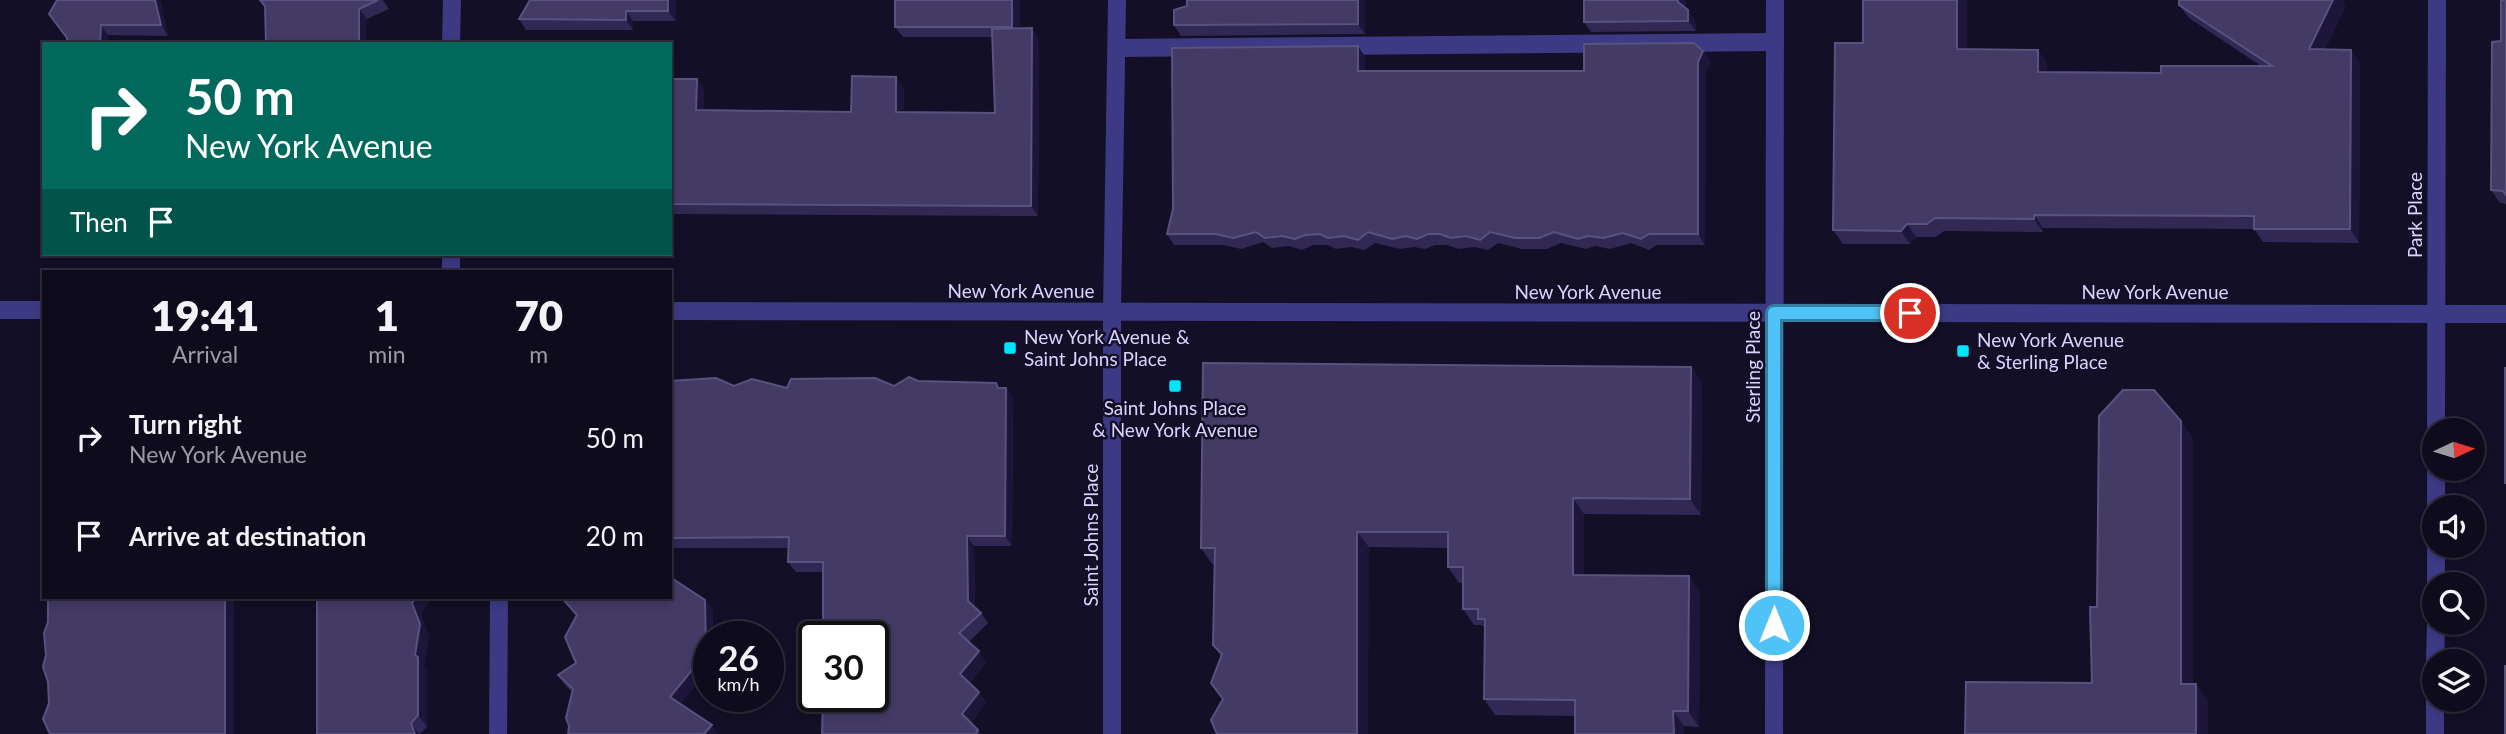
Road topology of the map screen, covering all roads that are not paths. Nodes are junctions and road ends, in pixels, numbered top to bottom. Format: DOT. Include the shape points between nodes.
graph roads {
  1 [pos="452,0"];
  2 [pos="1117,0"];
  3 [pos="1775,0"];
  4 [pos="2437,0"];
  5 [pos="452,42"];
  6 [pos="1775,42"];
  7 [pos="1117,48"];
  8 [pos="0,310"];
  9 [pos="42,310"];
  10 [pos="672,311"];
  11 [pos="1112,312"];
  12 [pos="1774,313"];
  13 [pos="2436,314"];
  14 [pos="2506,314"];
  15 [pos="2436,418"];
  16 [pos="499,599"];
  17 [pos="2435,712"];
  18 [pos="498,734"];
  19 [pos="1112,734"];
  20 [pos="1774,734"];
  21 [pos="2435,734"];
  1 -- 5 [label="street"];
  2 -- 7 [label="street, Saint Johns Place"];
  3 -- 6 [label="street, Sterling Place"];
  4 -- 13 [label="street, Park Place"];
  6 -- 7 [label="street"];
  6 -- 12 [label="street, Sterling Place"];
  7 -- 11 [label="street, Saint Johns Place"];
  8 -- 9 [label="street"];
  10 -- 11 [label="street, New York Avenue"];
  11 -- 12 [label="street, New York Avenue"];
  11 -- 19 [label="street, Saint Johns Place"];
  12 -- 13 [label="street, New York Avenue"];
  12 -- 20 [label="street, Sterling Place"];
  13 -- 14 [label="street, New York Avenue"];
  13 -- 15 [label="street, Park Place"];
  16 -- 18 [label="street"];
  17 -- 21 [label="street"];
}
